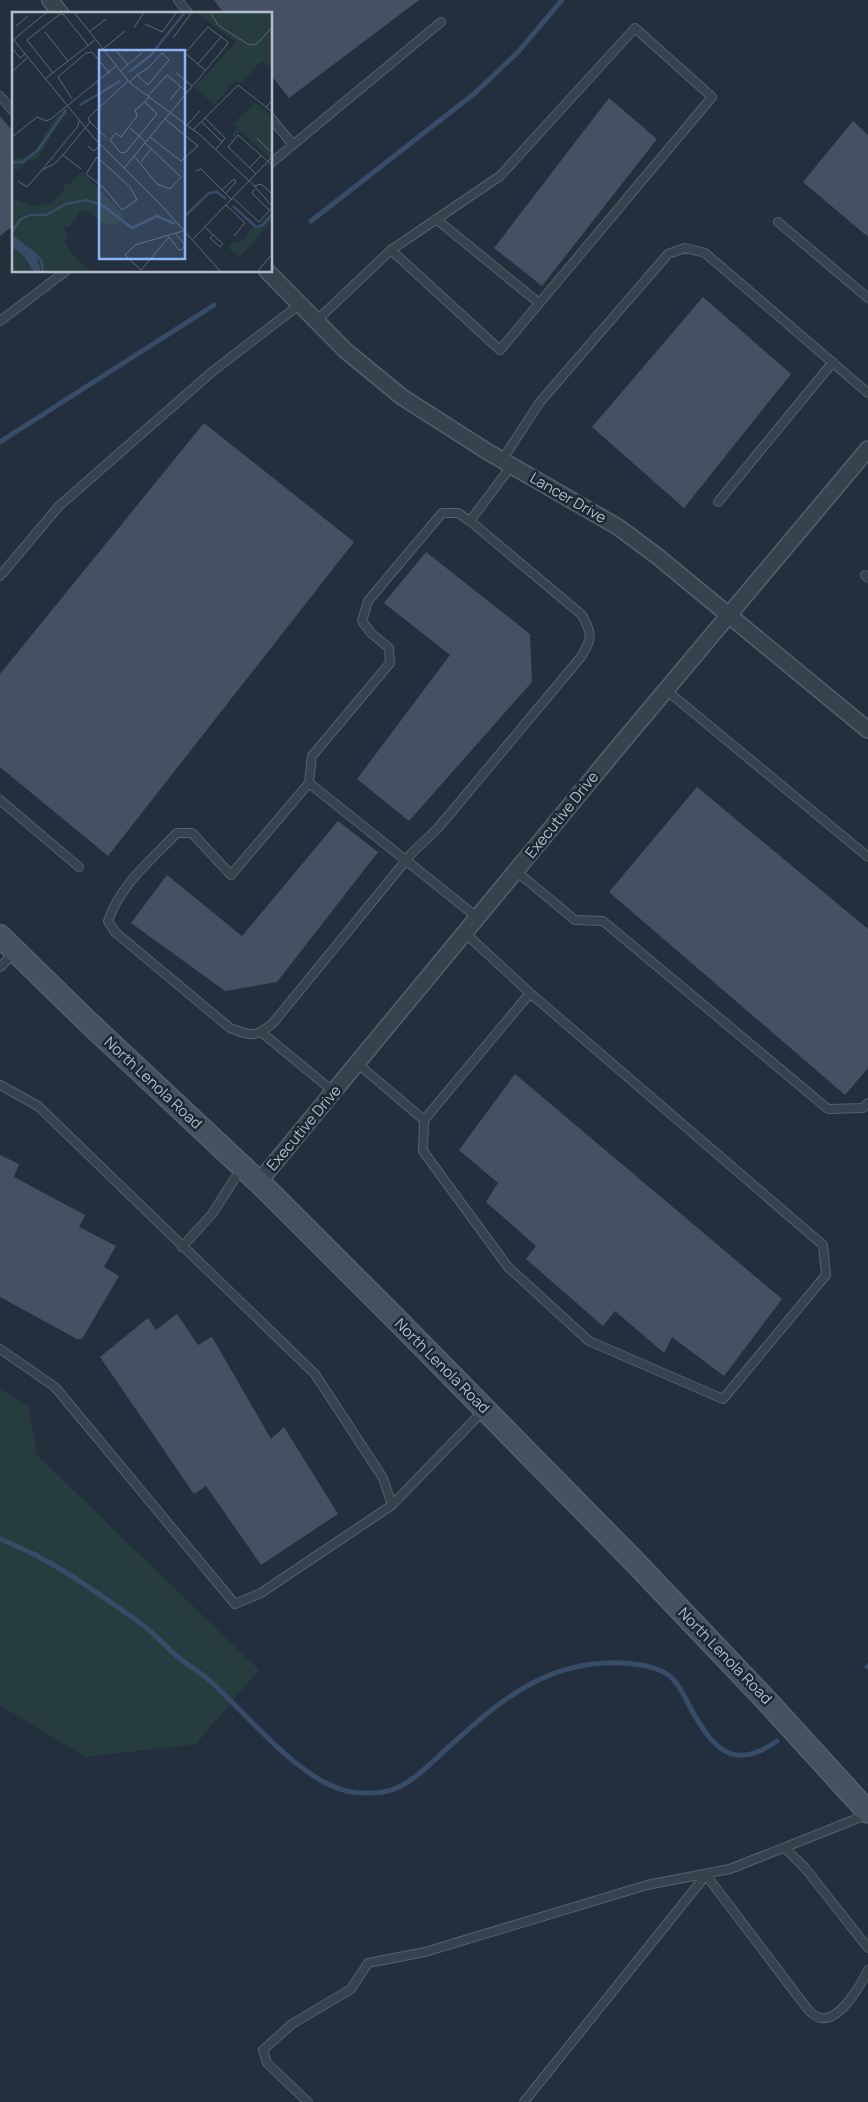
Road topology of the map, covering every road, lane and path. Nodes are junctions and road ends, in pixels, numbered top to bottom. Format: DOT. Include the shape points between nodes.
graph roads {
  1 [pos="50,0"];
  2 [pos="178,0"];
  3 [pos="60,12"];
  4 [pos="187,12"];
  5 [pos="442,22"];
  6 [pos="0,96"];
  7 [pos="12,110"];
  8 [pos="272,119"];
  9 [pos="293,145"];
  10 [pos="272,162"];
  11 [pos="436,219"];
  12 [pos="778,222"];
  13 [pos="391,250"];
  14 [pos="65,272"];
  15 [pos="268,272"];
  16 [pos="867,294"];
  17 [pos="539,303"];
  18 [pos="299,306"];
  19 [pos="0,321"];
  20 [pos="315,322"];
  21 [pos="833,362"];
  22 [pos="868,393"];
  23 [pos="868,449"];
  24 [pos="507,463"];
  25 [pos="718,502"];
  26 [pos="470,521"];
  27 [pos="0,576"];
  28 [pos="728,615"];
  29 [pos="666,690"];
  30 [pos="868,730"];
  31 [pos="309,783"];
  32 [pos="0,800"];
  33 [pos="868,857"];
  34 [pos="406,859"];
  35 [pos="79,867"];
  36 [pos="516,871"];
  37 [pos="478,918"];
  38 [pos="465,933"];
  39 [pos="0,936"];
  40 [pos="16,952"];
  41 [pos="0,967"];
  42 [pos="530,993"];
  43 [pos="261,1032"];
  44 [pos="358,1064"];
  45 [pos="0,1085"];
  46 [pos="334,1092"];
  47 [pos="868,1103"];
  48 [pos="424,1120"];
  49 [pos="242,1167"];
  50 [pos="258,1183"];
  51 [pos="182,1247"];
  52 [pos="0,1349"];
  53 [pos="485,1409"];
  54 [pos="392,1505"];
  55 [pos="868,1813"];
  56 [pos="784,1848"];
  57 [pos="706,1874"];
  58 [pos="868,1948"];
  59 [pos="868,1970"];
  60 [pos="308,2102"];
  61 [pos="524,2102"];
  1 -- 3 [label="street"];
  2 -- 4 [label="lane"];
  5 -- 9 [label="lane"];
  6 -- 7 [label="lane"];
  8 -- 9 [label="lane"];
  9 -- 10 [label="lane"];
  11 -- 13 [label="lane"];
  11 -- 17 [label="lane"];
  11 -- 17 [label="lane" via="500,176 635,28 712,97"];
  12 -- 16 [label="lane"];
  13 -- 17 [label="lane" via="500,350"];
  13 -- 20 [label="lane"];
  14 -- 19 [label="lane"];
  15 -- 18 [label="street, Lancer Drive"];
  18 -- 20 [label="street, Lancer Drive"];
  18 -- 27 [label="lane" via="213,371 58,506"];
  20 -- 24 [label="street, Lancer Drive" via="402,397"];
  21 -- 22 [label="lane"];
  21 -- 24 [label="lane" via="705,252 685,248 675,250 668,254 540,402"];
  21 -- 25 [label="lane"];
  23 -- 28 [label="street, Executive Drive"];
  24 -- 26 [label="lane"];
  24 -- 28 [label="street, Lancer Drive" via="618,527"];
  26 -- 31 [label="lane" via="458,513 442,513 368,601 362,621 389,648 390,663 312,756"];
  26 -- 34 [label="lane" via="582,615 590,630 589,643 581,658 438,828"];
  28 -- 29 [label="street, Executive Drive"];
  28 -- 30 [label="street, Lancer Drive"];
  29 -- 33 [label="lane"];
  29 -- 36 [label="street, Executive Drive"];
  31 -- 34 [label="lane"];
  31 -- 43 [label="lane" via="231,875 192,833 177,833 132,879 113,905 108,921 115,932 230,1028 249,1036"];
  32 -- 35 [label="lane"];
  34 -- 37 [label="lane"];
  34 -- 43 [label="lane" via="273,1022"];
  36 -- 37 [label="street, Executive Drive"];
  36 -- 47 [label="lane" via="575,920 603,921 828,1110 863,1108"];
  37 -- 38 [label="street, Executive Drive"];
  38 -- 42 [label="lane"];
  38 -- 44 [label="street, Executive Drive"];
  39 -- 40 [label="main road, North Lenola Road"];
  40 -- 41 [label="lane"];
  40 -- 49 [label="main road, North Lenola Road"];
  42 -- 48 [label="lane"];
  42 -- 48 [label="lane" via="823,1245 826,1276 723,1399 589,1341 508,1267 423,1151"];
  43 -- 46 [label="lane"];
  44 -- 46 [label="street, Executive Drive"];
  44 -- 48 [label="lane"];
  45 -- 51 [label="lane" via="38,1106"];
  46 -- 50 [label="street, Executive Drive"];
  49 -- 50 [label="main road, North Lenola Road"];
  49 -- 51 [label="lane" via="212,1214"];
  50 -- 53 [label="main road, North Lenola Road"];
  51 -- 54 [label="lane" via="315,1374 383,1478"];
  52 -- 54 [label="lane" via="55,1387 235,1604 261,1593"];
  53 -- 54 [label="lane"];
  53 -- 55 [label="main road, North Lenola Road" via="734,1665"];
  55 -- 56 [label="lane"];
  56 -- 57 [label="lane" via="730,1869"];
  56 -- 58 [label="lane" via="820,1886"];
  57 -- 59 [label="lane" via="800,2000 816,2016 830,2018 836,2015"];
  57 -- 60 [label="lane" via="648,1885 425,1952 368,1963 351,1989 292,2024 263,2050 267,2064"];
  57 -- 61 [label="lane"];
}
